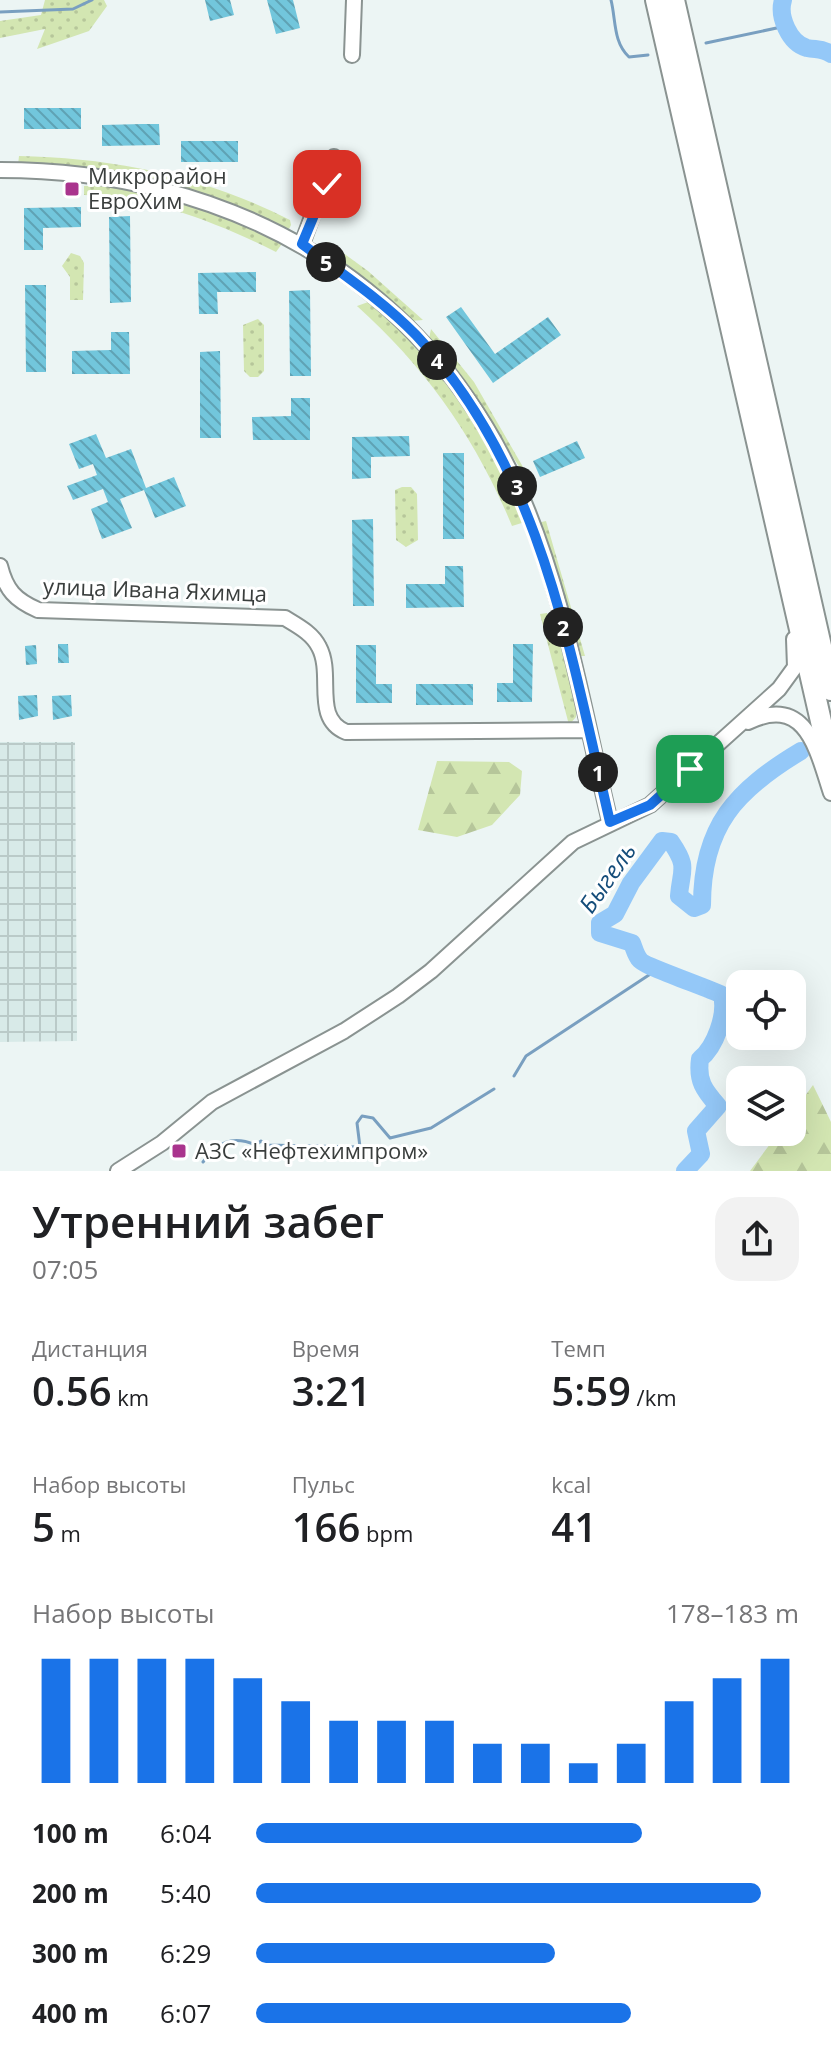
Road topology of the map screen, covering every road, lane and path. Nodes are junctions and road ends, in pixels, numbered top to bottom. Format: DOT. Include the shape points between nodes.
graph roads {
  1 [pos="354,0"];
  2 [pos="656,0"];
  3 [pos="674,0"];
  4 [pos="352,55"];
  5 [pos="334,157"];
  6 [pos="0,170"];
  7 [pos="302,244"];
  8 [pos="0,566"];
  9 [pos="786,571"];
  10 [pos="831,690"];
  11 [pos="734,729"];
  12 [pos="588,730"];
  13 [pos="831,765"];
  14 [pos="831,793"];
  15 [pos="610,822"];
  16 [pos="118,1171"];
  1 -- 4 [label="street"];
  2 -- 9 [label="highway"];
  3 -- 10 [label="highway"];
  5 -- 7 [label="street"];
  6 -- 7 [label="street" via="147,184 259,222"];
  7 -- 12 [label="street" via="383,303 417,336 487,429 539,543"];
  8 -- 12 [label="street, улица Ивана Яхимца" via="5,586 38,610 285,618 319,646 328,719 346,732"];
  9 -- 11 [label="street" via="795,667 779,689"];
  9 -- 13 [label="highway"];
  11 -- 14 [label="street" via="774,715 801,724 813,738"];
  11 -- 15 [label="street" via="650,805"];
  12 -- 15 [label="street"];
  15 -- 16 [label="street" via="573,842 398,996 212,1102"];
}
